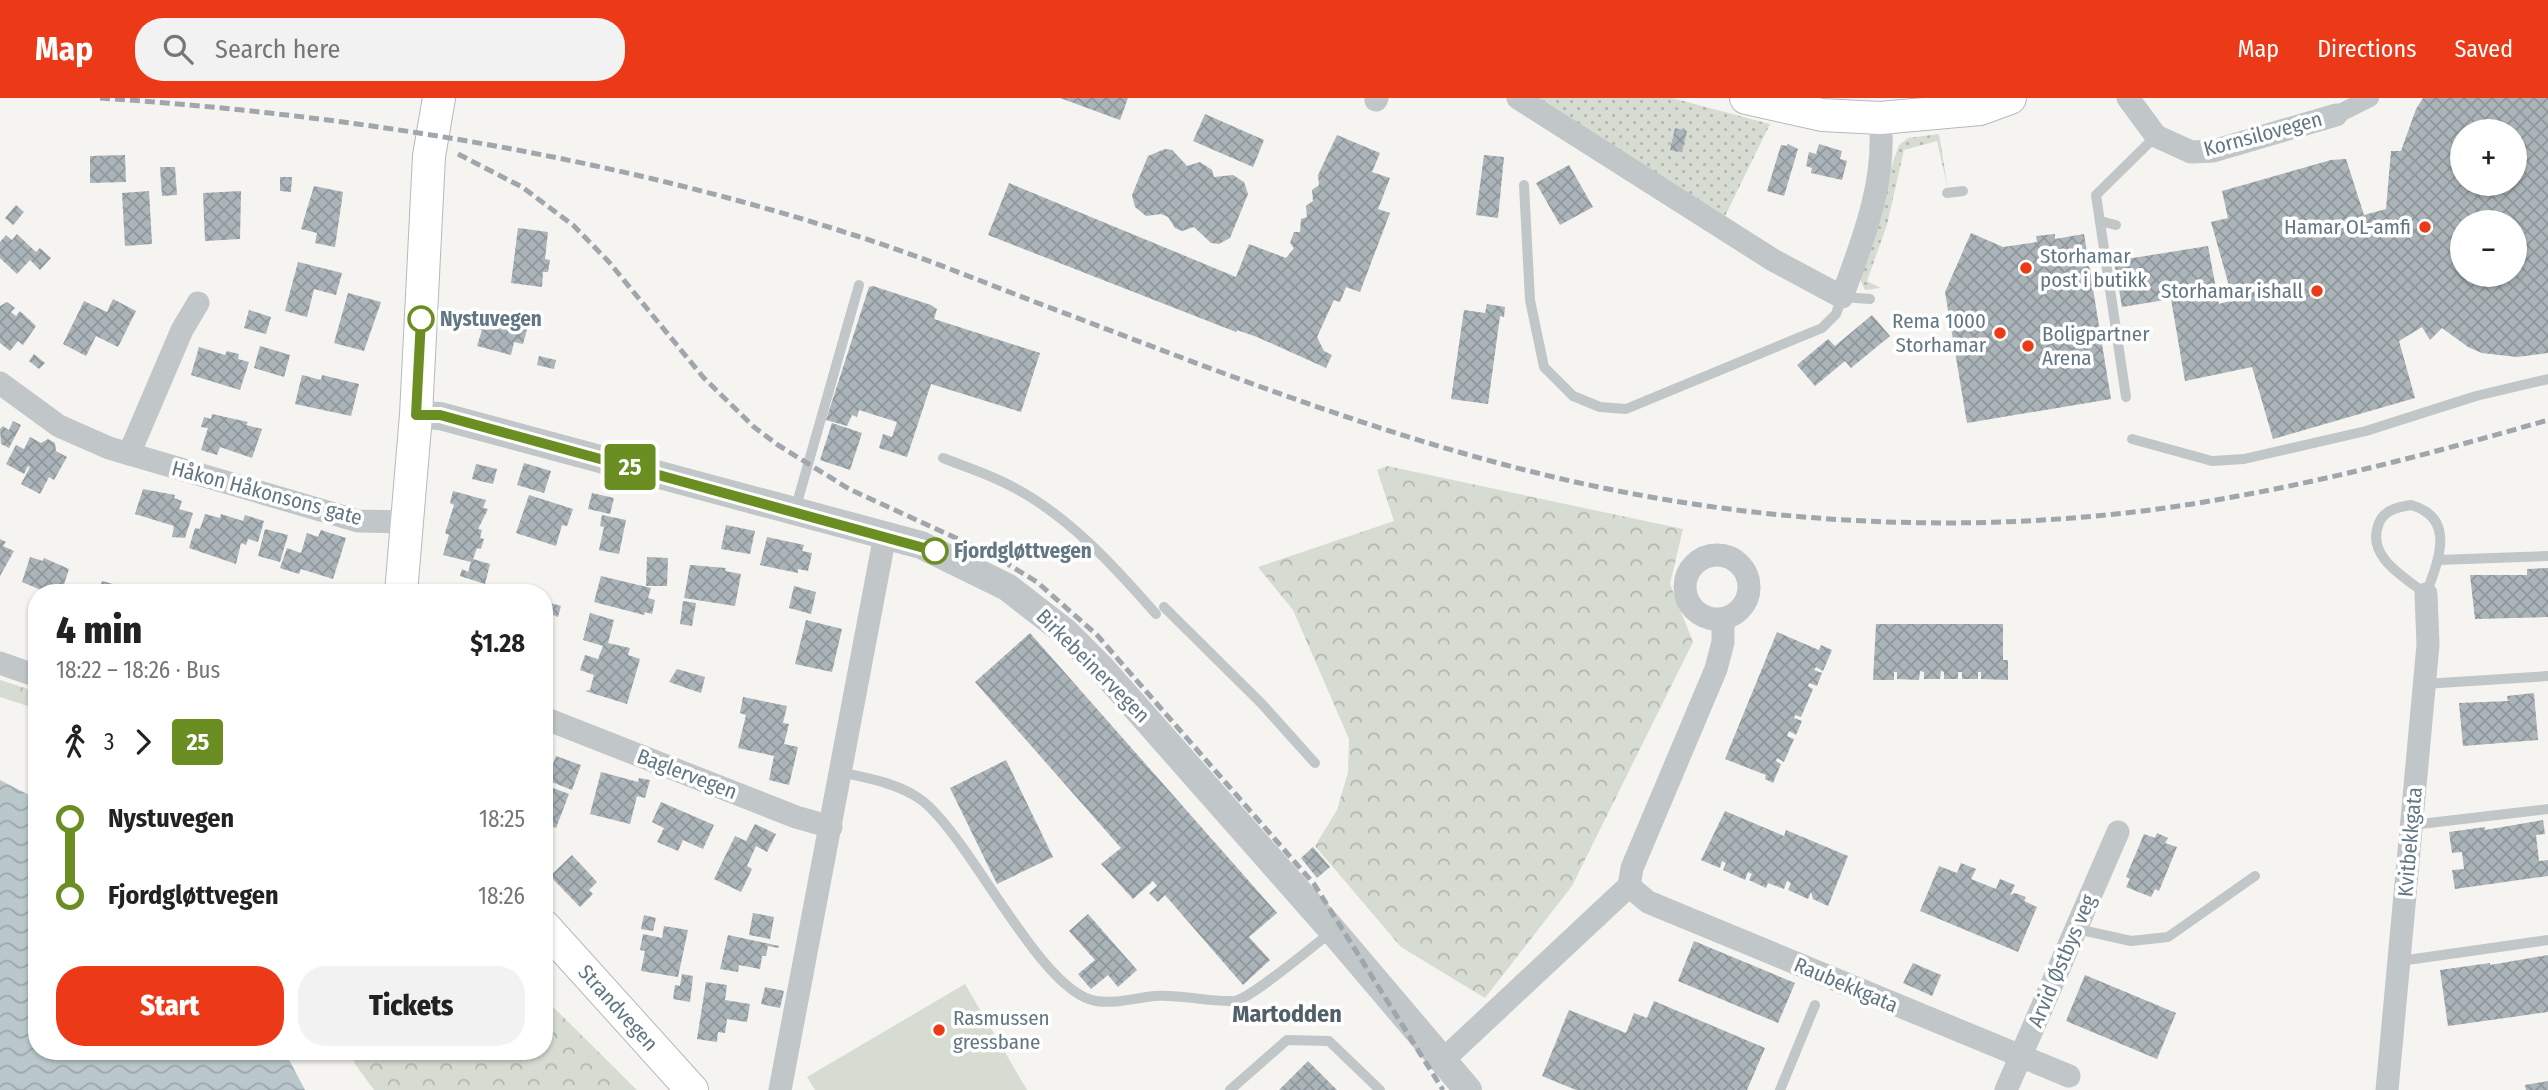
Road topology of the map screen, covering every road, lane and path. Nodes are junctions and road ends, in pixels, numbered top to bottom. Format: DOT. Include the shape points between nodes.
graph roads {
  1 [pos="439,98"];
  2 [pos="1518,98"];
  3 [pos="1746,98"];
  4 [pos="2010,98"];
  5 [pos="2128,98"];
  6 [pos="2370,98"];
  7 [pos="1956,104"];
  8 [pos="2336,115"];
  9 [pos="1881,118"];
  10 [pos="2156,136"];
  11 [pos="2095,177"];
  12 [pos="1524,185"];
  13 [pos="2105,186"];
  14 [pos="1963,191"];
  15 [pos="1947,194"];
  16 [pos="2100,221"];
  17 [pos="2116,225"];
  18 [pos="859,285"];
  19 [pos="1843,297"];
  20 [pos="1870,299"];
  21 [pos="198,303"];
  22 [pos="2548,379"];
  23 [pos="0,383"];
  24 [pos="2126,397"];
  25 [pos="416,415"];
  26 [pos="2132,439"];
  27 [pos="129,454"];
  28 [pos="943,458"];
  29 [pos="795,510"];
  30 [pos="407,522"];
  31 [pos="885,535"];
  32 [pos="2548,556"];
  33 [pos="2438,560"];
  34 [pos="402,584"];
  35 [pos="2426,594"];
  36 [pos="1723,619"];
  37 [pos="0,663"];
  38 [pos="28,673"];
  39 [pos="2548,676"];
  40 [pos="2424,684"];
  41 [pos="553,722"];
  42 [pos="1315,763"];
  43 [pos="841,772"];
  44 [pos="2548,809"];
  45 [pos="2412,825"];
  46 [pos="831,827"];
  47 [pos="2118,832"];
  48 [pos="2255,876"];
  49 [pos="1629,886"];
  50 [pos="2077,929"];
  51 [pos="1333,931"];
  52 [pos="553,936"];
  53 [pos="2548,940"];
  54 [pos="2400,961"];
  55 [pos="1815,1005"];
  56 [pos="2021,1058"];
  57 [pos="1443,1060"];
  58 [pos="2068,1076"];
  59 [pos="692,1090"];
  60 [pos="780,1090"];
  61 [pos="1230,1090"];
  62 [pos="1380,1090"];
  63 [pos="1468,1090"];
  64 [pos="1780,1090"];
  65 [pos="2006,1090"];
  66 [pos="2387,1090"];
  1 -- 25 [label="main road" via="429,156"];
  2 -- 19 [label="street" via="1773,260"];
  3 -- 9 [label="main road" via="1822,115"];
  4 -- 7 [label="main road" via="1980,109"];
  5 -- 10 [label="street, Kornsilovegen"];
  6 -- 8 [label="street"];
  7 -- 9 [label="main road"];
  8 -- 10 [label="street, Kornsilovegen" via="2213,151 2191,152"];
  9 -- 19 [label="street" via="1874,201"];
  10 -- 13 [label="lane"];
  11 -- 13 [label="lane"];
  12 -- 19 [label="lane" via="1530,300 1544,367 1573,396 1600,408 1626,410 1822,328 1836,314"];
  13 -- 16 [label="lane" via="2096,195"];
  14 -- 15 [label="lane"];
  16 -- 17 [label="lane"];
  16 -- 24 [label="lane"];
  18 -- 29 [label="lane"];
  19 -- 20 [label="lane"];
  21 -- 27 [label="street"];
  22 -- 26 [label="lane" via="2366,431 2244,459 2212,461"];
  23 -- 27 [label="street, Håkon Håkonsons gate" via="59,426"];
  25 -- 29 [label="street, Birkebeinervegen" via="440,415"];
  25 -- 30 [label="main road"];
  27 -- 30 [label="street, Håkon Håkonsons gate" via="358,521"];
  28 -- 42 [label="lane" via="1010,485 1074,529 1261,703"];
  29 -- 31 [label="street, Birkebeinervegen"];
  30 -- 34 [label="main road"];
  31 -- 43 [label="street"];
  31 -- 51 [label="street, Birkebeinervegen" via="980,571 1064,631"];
  32 -- 33 [label="lane"];
  33 -- 35 [label="lane"];
  33 -- 35 [label="lane" via="2438,525 2423,509 2399,507 2379,522 2375,535 2378,551"];
  35 -- 40 [label="street, Kvitbekkgata"];
  36 -- 49 [label="street" via="1716,669 1632,868"];
  37 -- 38 [label="street"];
  39 -- 40 [label="lane"];
  40 -- 45 [label="street, Kvitbekkgata"];
  41 -- 46 [label="street, Baglervegen"];
  43 -- 46 [label="street"];
  43 -- 51 [label="lane" via="884,782 922,801 946,826 1055,974 1079,995 1095,1001 1156,996 1237,1001"];
  44 -- 45 [label="lane"];
  45 -- 54 [label="street, Kvitbekkgata"];
  46 -- 60 [label="street"];
  47 -- 50 [label="street, Arvid Østbys veg"];
  48 -- 50 [label="lane" via="2168,937 2131,941"];
  49 -- 56 [label="street, Raubekkgata" via="1648,902"];
  49 -- 57 [label="street"];
  50 -- 56 [label="street, Arvid Østbys veg"];
  51 -- 57 [label="street, Birkebeinervegen"];
  52 -- 59 [label="main road, Strandvegen"];
  53 -- 54 [label="lane"];
  54 -- 66 [label="street, Kvitbekkgata"];
  55 -- 64 [label="lane"];
  56 -- 58 [label="street, Raubekkgata"];
  56 -- 65 [label="street, Arvid Østbys veg"];
  57 -- 63 [label="street, Birkebeinervegen"];
  61 -- 62 [label="lane" via="1287,1040 1329,1041"];
}
